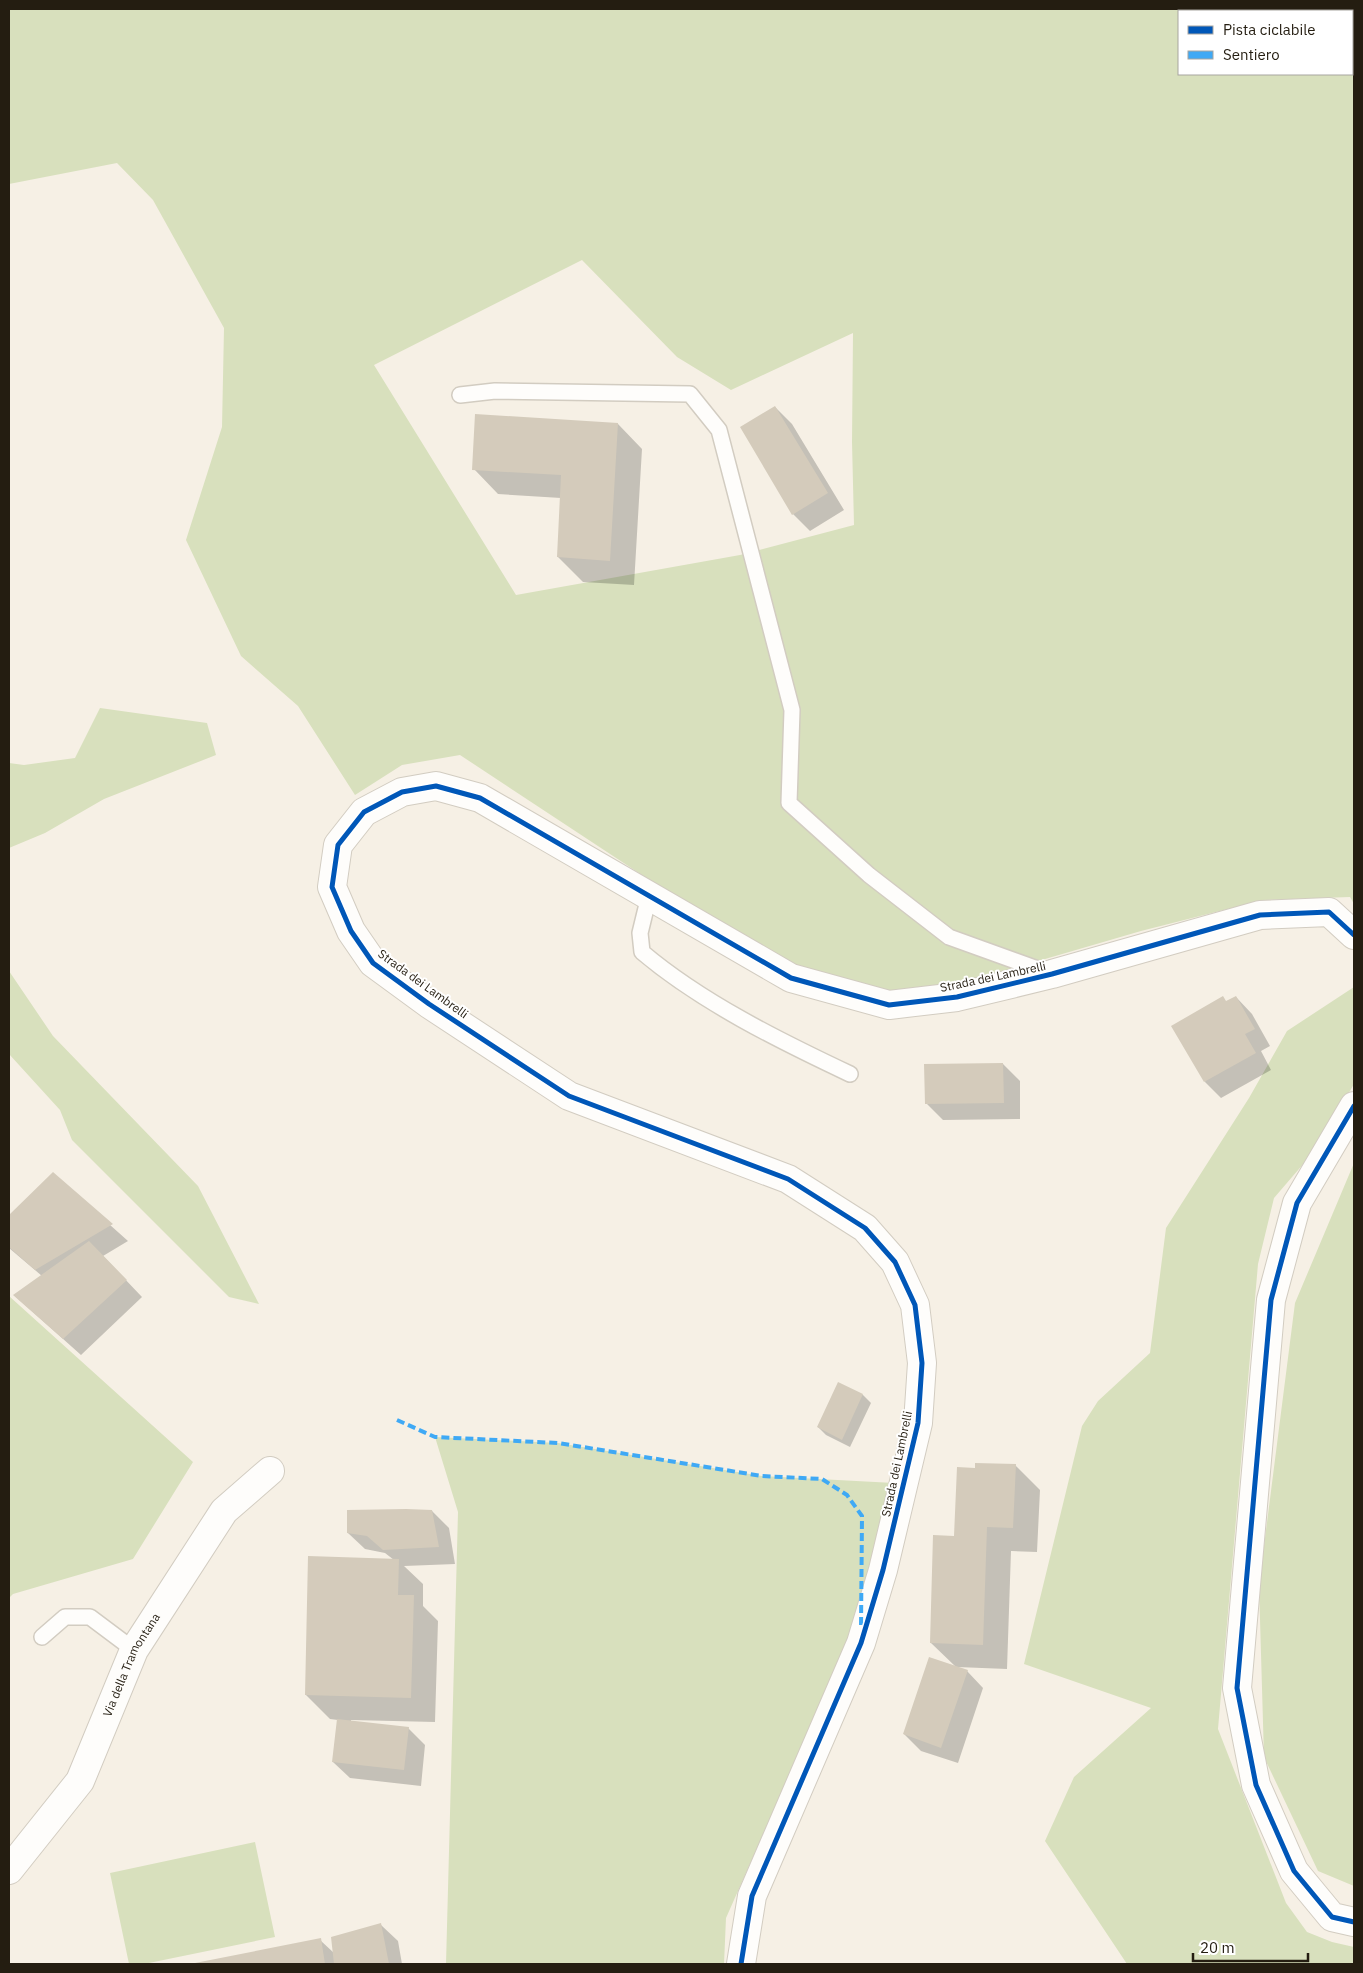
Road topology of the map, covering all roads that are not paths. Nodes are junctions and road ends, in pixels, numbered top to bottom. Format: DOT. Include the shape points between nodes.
graph roads {
  1 [pos="460,396"];
  2 [pos="649,896"];
  3 [pos="1354,934"];
  4 [pos="1052,974"];
  5 [pos="850,1074"];
  6 [pos="1354,1106"];
  7 [pos="270,1471"];
  8 [pos="42,1637"];
  9 [pos="134,1650"];
  10 [pos="9,1870"];
  11 [pos="1354,1922"];
  12 [pos="741,1964"];
  1 -- 4 [label="lane" via="495,391 690,394 719,430 792,710 789,803 869,875 949,937"];
  2 -- 4 [label="street, Strada dei Lambrelli" via="791,978 889,1004 957,996"];
  2 -- 5 [label="lane" via="640,933 642,952 673,978 724,1008"];
  2 -- 12 [label="street, Strada dei Lambrelli" via="480,798 436,786 402,792 364,812 338,845 332,887 351,931 373,963 429,1004 569,1096 796,1184 865,1228 895,1262 915,1305 922,1363 918,1423 883,1570 861,1643 752,1896"];
  3 -- 4 [label="street, Strada dei Lambrelli" via="1329,912 1260,916"];
  6 -- 11 [label="street" via="1297,1203 1271,1300 1237,1688 1256,1785 1294,1871 1332,1917"];
  7 -- 9 [label="street, Via della Tramontana" via="224,1511"];
  8 -- 9 [label="lane" via="65,1617 90,1617"];
  9 -- 10 [label="street, Via della Tramontana" via="80,1781"];
}
